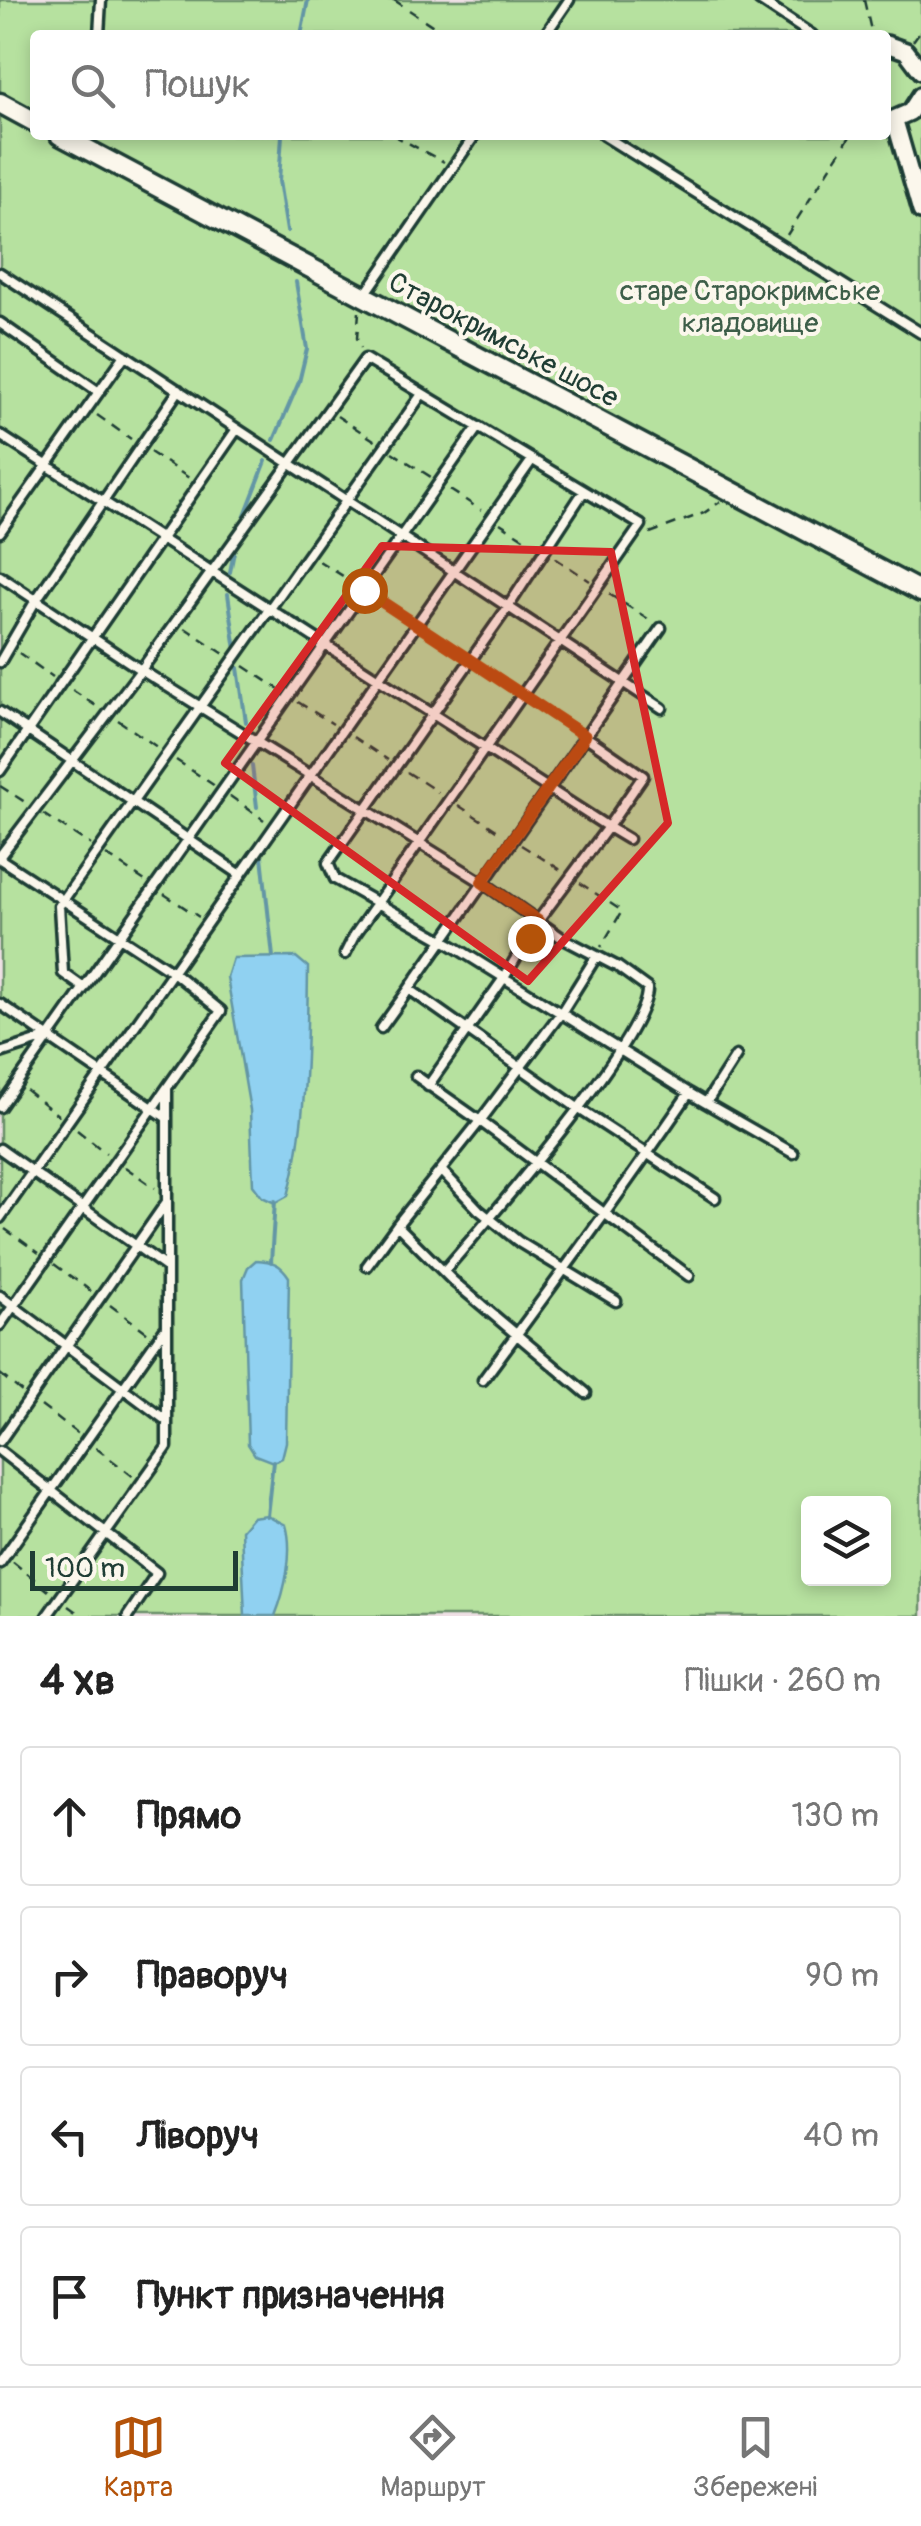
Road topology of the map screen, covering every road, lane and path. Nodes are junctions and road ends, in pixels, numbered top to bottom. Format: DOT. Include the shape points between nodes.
graph roads {
  1 [pos="101,0"];
  2 [pos="394,0"];
  3 [pos="570,0"];
  4 [pos="759,0"];
  5 [pos="864,0"];
  6 [pos="99,30"];
  7 [pos="439,30"];
  8 [pos="549,30"];
  9 [pos="804,30"];
  10 [pos="871,30"];
  11 [pos="891,46"];
  12 [pos="921,71"];
  13 [pos="0,103"];
  14 [pos="919,103"];
  15 [pos="30,119"];
  16 [pos="891,120"];
  17 [pos="891,124"];
  18 [pos="402,140"];
  19 [pos="472,140"];
  20 [pos="611,140"];
  21 [pos="847,140"];
  22 [pos="86,142"];
  23 [pos="453,167"];
  24 [pos="921,210"];
  25 [pos="780,246"];
  26 [pos="0,273"];
  27 [pos="364,296"];
  28 [pos="0,323"];
  29 [pos="921,333"];
  30 [pos="125,355"];
  31 [pos="365,359"];
  32 [pos="179,390"];
  33 [pos="99,392"];
  34 [pos="422,394"];
  35 [pos="478,427"];
  36 [pos="237,428"];
  37 [pos="0,435"];
  38 [pos="532,460"];
  39 [pos="48,463"];
  40 [pos="289,463"];
  41 [pos="584,491"];
  42 [pos="734,492"];
  43 [pos="347,500"];
  44 [pos="104,501"];
  45 [pos="0,532"];
  46 [pos="401,536"];
  47 [pos="634,536"];
  48 [pos="161,540"];
  49 [pos="309,554"];
  50 [pos="454,571"];
  51 [pos="211,572"];
  52 [pos="0,576"];
  53 [pos="364,590"];
  54 [pos="921,592"];
  55 [pos="36,600"];
  56 [pos="508,607"];
  57 [pos="270,609"];
  58 [pos="175,622"];
  59 [pos="417,624"];
  60 [pos="661,628"];
  61 [pos="93,638"];
  62 [pos="560,641"];
  63 [pos="325,644"];
  64 [pos="9,646"];
  65 [pos="234,660"];
  66 [pos="471,660"];
  67 [pos="0,662"];
  68 [pos="141,670"];
  69 [pos="379,678"];
  70 [pos="62,682"];
  71 [pos="623,682"];
  72 [pos="523,694"];
  73 [pos="289,696"];
  74 [pos="200,707"];
  75 [pos="662,708"];
  76 [pos="0,712"];
  77 [pos="433,713"];
  78 [pos="108,714"];
  79 [pos="342,730"];
  80 [pos="28,731"];
  81 [pos="585,736"];
  82 [pos="257,742"];
  83 [pos="486,747"];
  84 [pos="167,754"];
  85 [pos="72,760"];
  86 [pos="396,765"];
  87 [pos="0,772"];
  88 [pos="311,774"];
  89 [pos="548,787"];
  90 [pos="222,791"];
  91 [pos="450,800"];
  92 [pos="133,801"];
  93 [pos="366,810"];
  94 [pos="274,827"];
  95 [pos="608,827"];
  96 [pos="628,838"];
  97 [pos="188,839"];
  98 [pos="511,839"];
  99 [pos="419,844"];
  100 [pos="0,858"];
  101 [pos="241,874"];
  102 [pos="571,877"];
  103 [pos="482,882"];
  104 [pos="63,900"];
  105 [pos="377,904"];
  106 [pos="538,921"];
  107 [pos="119,937"];
  108 [pos="444,941"];
  109 [pos="345,954"];
  110 [pos="596,957"];
  111 [pos="173,972"];
  112 [pos="504,978"];
  113 [pos="84,988"];
  114 [pos="410,989"];
  115 [pos="0,1004"];
  116 [pos="561,1012"];
  117 [pos="381,1028"];
  118 [pos="468,1031"];
  119 [pos="49,1037"];
  120 [pos="620,1048"];
  121 [pos="0,1053"];
  122 [pos="736,1056"];
  123 [pos="521,1067"];
  124 [pos="102,1073"];
  125 [pos="416,1076"];
  126 [pos="17,1082"];
  127 [pos="428,1086"];
  128 [pos="167,1088"];
  129 [pos="689,1092"];
  130 [pos="706,1102"];
  131 [pos="0,1106"];
  132 [pos="153,1108"];
  133 [pos="579,1110"];
  134 [pos="167,1118"];
  135 [pos="480,1121"];
  136 [pos="67,1122"];
  137 [pos="0,1149"];
  138 [pos="793,1153"];
  139 [pos="647,1155"];
  140 [pos="116,1160"];
  141 [pos="534,1164"];
  142 [pos="440,1170"];
  143 [pos="32,1172"];
  144 [pos="715,1198"];
  145 [pos="166,1200"];
  146 [pos="82,1208"];
  147 [pos="602,1213"];
  148 [pos="490,1218"];
  149 [pos="0,1222"];
  150 [pos="397,1225"];
  151 [pos="136,1246"];
  152 [pos="46,1259"];
  153 [pos="367,1266"];
  154 [pos="166,1267"];
  155 [pos="563,1268"];
  156 [pos="445,1270"];
  157 [pos="688,1276"];
  158 [pos="0,1296"];
  159 [pos="100,1298"];
  160 [pos="616,1301"];
  161 [pos="14,1306"];
  162 [pos="0,1325"];
  163 [pos="165,1329"];
  164 [pos="516,1335"];
  165 [pos="157,1340"];
  166 [pos="67,1346"];
  167 [pos="0,1374"];
  168 [pos="483,1380"];
  169 [pos="123,1388"];
  170 [pos="586,1393"];
  171 [pos="30,1398"];
  172 [pos="167,1421"];
  173 [pos="0,1440"];
  174 [pos="86,1440"];
  175 [pos="0,1451"];
  176 [pos="142,1483"];
  177 [pos="51,1490"];
  178 [pos="106,1533"];
  179 [pos="3,1559"];
  180 [pos="59,1600"];
  181 [pos="48,1616"];
  182 [pos="82,1616"];
  183 [pos="128,1616"];
  1 -- 6 [label="lane"];
  2 -- 7 [label="path"];
  3 -- 8 [label="lane"];
  4 -- 9 [label="lane"];
  5 -- 10 [label="path"];
  11 -- 12 [label="street" via="906,50"];
  13 -- 15 [label="street"];
  14 -- 16 [label="street"];
  17 -- 24 [label="street"];
  18 -- 23 [label="path"];
  19 -- 23 [label="lane"];
  20 -- 25 [label="lane"];
  21 -- 25 [label="path"];
  22 -- 27 [label="street, Старокримське шосе"];
  23 -- 27 [label="lane"];
  25 -- 29 [label="lane"];
  26 -- 30 [label="lane"];
  27 -- 31 [label="path" via="357,338"];
  27 -- 42 [label="street, Старокримське шосе"];
  28 -- 33 [label="lane"];
  30 -- 32 [label="lane"];
  30 -- 33 [label="lane"];
  31 -- 34 [label="lane"];
  31 -- 40 [label="lane"];
  32 -- 36 [label="lane"];
  32 -- 44 [label="lane"];
  33 -- 39 [label="lane"];
  34 -- 35 [label="lane"];
  34 -- 43 [label="lane"];
  35 -- 38 [label="lane"];
  35 -- 46 [label="lane"];
  36 -- 40 [label="lane"];
  36 -- 48 [label="lane"];
  37 -- 39 [label="lane"];
  38 -- 41 [label="lane"];
  38 -- 50 [label="lane"];
  39 -- 44 [label="lane"];
  39 -- 45 [label="lane"];
  40 -- 43 [label="lane"];
  40 -- 51 [label="lane"];
  41 -- 47 [label="lane" via="641,525"];
  41 -- 56 [label="lane"];
  42 -- 47 [label="path" via="704,513"];
  42 -- 54 [label="street, Старокримське шосе"];
  43 -- 46 [label="lane"];
  43 -- 49 [label="lane"];
  44 -- 48 [label="lane"];
  44 -- 55 [label="lane"];
  46 -- 50 [label="lane"];
  46 -- 53 [label="lane"];
  47 -- 62 [label="lane"];
  48 -- 51 [label="lane"];
  48 -- 61 [label="lane"];
  49 -- 53 [label="path"];
  49 -- 57 [label="lane"];
  50 -- 56 [label="lane"];
  50 -- 59 [label="lane"];
  51 -- 57 [label="lane"];
  51 -- 58 [label="lane"];
  52 -- 55 [label="lane"];
  53 -- 59 [label="path"];
  53 -- 63 [label="lane"];
  55 -- 61 [label="lane"];
  55 -- 64 [label="lane"];
  56 -- 62 [label="lane"];
  56 -- 66 [label="lane"];
  57 -- 63 [label="lane"];
  57 -- 65 [label="lane"];
  58 -- 65 [label="path"];
  58 -- 68 [label="lane"];
  59 -- 66 [label="path"];
  59 -- 69 [label="lane"];
  60 -- 71 [label="lane"];
  61 -- 68 [label="lane"];
  61 -- 70 [label="lane"];
  62 -- 71 [label="lane"];
  62 -- 72 [label="lane"];
  63 -- 69 [label="lane"];
  63 -- 73 [label="lane"];
  64 -- 67 [label="lane"];
  64 -- 70 [label="path"];
  65 -- 73 [label="path"];
  65 -- 74 [label="lane"];
  66 -- 72 [label="path"];
  66 -- 77 [label="lane"];
  68 -- 74 [label="lane"];
  68 -- 78 [label="lane"];
  69 -- 77 [label="lane"];
  69 -- 79 [label="lane"];
  70 -- 78 [label="path"];
  70 -- 80 [label="lane"];
  71 -- 75 [label="lane"];
  71 -- 81 [label="lane"];
  72 -- 81 [label="path"];
  72 -- 83 [label="lane"];
  73 -- 79 [label="path"];
  73 -- 82 [label="lane"];
  74 -- 82 [label="lane"];
  74 -- 84 [label="lane"];
  76 -- 80 [label="lane"];
  77 -- 83 [label="lane"];
  77 -- 86 [label="lane"];
  78 -- 84 [label="path"];
  78 -- 85 [label="lane"];
  79 -- 86 [label="path"];
  79 -- 88 [label="lane"];
  80 -- 85 [label="lane"];
  80 -- 87 [label="lane"];
  81 -- 89 [label="lane"];
  81 -- 95 [label="lane" via="643,776"];
  82 -- 88 [label="lane"];
  82 -- 90 [label="lane"];
  83 -- 89 [label="lane"];
  83 -- 91 [label="lane"];
  84 -- 90 [label="path"];
  84 -- 92 [label="lane"];
  85 -- 92 [label="lane"];
  85 -- 100 [label="lane"];
  86 -- 91 [label="path"];
  86 -- 93 [label="lane"];
  88 -- 93 [label="lane"];
  88 -- 94 [label="lane"];
  89 -- 95 [label="lane"];
  89 -- 98 [label="lane"];
  90 -- 94 [label="path"];
  90 -- 97 [label="lane"];
  91 -- 98 [label="path"];
  91 -- 99 [label="lane"];
  92 -- 97 [label="lane"];
  92 -- 104 [label="lane"];
  93 -- 99 [label="lane"];
  93 -- 105 [label="lane" via="328,864 335,879"];
  94 -- 101 [label="lane"];
  95 -- 96 [label="lane"];
  95 -- 102 [label="lane"];
  97 -- 101 [label="lane"];
  97 -- 107 [label="lane"];
  98 -- 102 [label="path"];
  98 -- 103 [label="lane"];
  99 -- 103 [label="lane"];
  99 -- 105 [label="lane"];
  100 -- 104 [label="lane"];
  101 -- 111 [label="lane"];
  102 -- 106 [label="lane"];
  102 -- 110 [label="path" via="622,911"];
  103 -- 106 [label="lane"];
  103 -- 108 [label="lane"];
  104 -- 107 [label="lane"];
  104 -- 113 [label="lane" via="64,973"];
  105 -- 108 [label="lane"];
  105 -- 109 [label="lane"];
  106 -- 110 [label="lane"];
  106 -- 112 [label="lane"];
  107 -- 111 [label="lane"];
  107 -- 113 [label="lane"];
  108 -- 112 [label="lane"];
  108 -- 114 [label="lane"];
  110 -- 116 [label="lane"];
  110 -- 120 [label="lane" via="647,988"];
  111 -- 124 [label="lane"];
  111 -- 128 [label="lane" via="222,1011"];
  112 -- 116 [label="lane"];
  112 -- 118 [label="lane"];
  113 -- 119 [label="lane"];
  114 -- 117 [label="lane"];
  114 -- 118 [label="lane"];
  115 -- 119 [label="lane"];
  116 -- 120 [label="lane"];
  116 -- 123 [label="lane"];
  118 -- 123 [label="lane"];
  118 -- 127 [label="lane"];
  119 -- 121 [label="lane"];
  119 -- 124 [label="lane"];
  119 -- 126 [label="lane"];
  120 -- 129 [label="lane"];
  120 -- 133 [label="lane"];
  122 -- 130 [label="lane"];
  123 -- 133 [label="lane"];
  123 -- 135 [label="lane"];
  124 -- 132 [label="lane"];
  124 -- 136 [label="lane"];
  125 -- 127 [label="lane"];
  126 -- 131 [label="lane"];
  126 -- 136 [label="path"];
  127 -- 135 [label="lane"];
  128 -- 132 [label="lane"];
  128 -- 134 [label="lane"];
  129 -- 130 [label="lane"];
  129 -- 139 [label="lane"];
  130 -- 138 [label="lane"];
  132 -- 134 [label="lane"];
  132 -- 140 [label="lane"];
  133 -- 139 [label="lane"];
  133 -- 141 [label="lane"];
  134 -- 145 [label="lane"];
  135 -- 141 [label="lane"];
  135 -- 142 [label="lane"];
  136 -- 140 [label="path"];
  136 -- 143 [label="lane"];
  137 -- 143 [label="lane"];
  139 -- 144 [label="lane"];
  139 -- 147 [label="lane"];
  140 -- 145 [label="path"];
  140 -- 146 [label="lane"];
  141 -- 147 [label="lane"];
  141 -- 148 [label="lane"];
  142 -- 148 [label="lane"];
  142 -- 150 [label="lane"];
  143 -- 146 [label="lane"];
  143 -- 149 [label="lane"];
  145 -- 151 [label="lane"];
  145 -- 154 [label="lane"];
  146 -- 151 [label="lane"];
  146 -- 152 [label="lane"];
  147 -- 155 [label="lane"];
  147 -- 157 [label="lane"];
  148 -- 155 [label="lane"];
  148 -- 156 [label="lane"];
  149 -- 152 [label="path"];
  150 -- 153 [label="lane"];
  150 -- 156 [label="lane"];
  151 -- 154 [label="lane"];
  151 -- 159 [label="lane"];
  152 -- 159 [label="path"];
  152 -- 161 [label="lane"];
  154 -- 163 [label="lane"];
  155 -- 160 [label="lane"];
  155 -- 164 [label="lane"];
  156 -- 164 [label="lane"];
  158 -- 161 [label="lane"];
  159 -- 165 [label="path"];
  159 -- 166 [label="lane"];
  161 -- 162 [label="lane"];
  161 -- 166 [label="lane"];
  163 -- 165 [label="lane"];
  163 -- 172 [label="lane"];
  164 -- 168 [label="lane"];
  164 -- 170 [label="lane"];
  165 -- 169 [label="lane"];
  166 -- 169 [label="lane"];
  166 -- 171 [label="lane"];
  167 -- 171 [label="path"];
  169 -- 172 [label="lane"];
  169 -- 174 [label="lane"];
  171 -- 173 [label="lane"];
  171 -- 174 [label="path"];
  172 -- 176 [label="lane" via="168,1447"];
  174 -- 176 [label="path"];
  174 -- 177 [label="lane"];
  175 -- 177 [label="lane"];
  176 -- 178 [label="lane"];
  177 -- 178 [label="lane"];
  177 -- 179 [label="lane"];
  178 -- 180 [label="lane"];
  178 -- 183 [label="lane" via="158,1572"];
  179 -- 180 [label="path"];
  180 -- 181 [label="lane"];
  180 -- 182 [label="path"];
}
